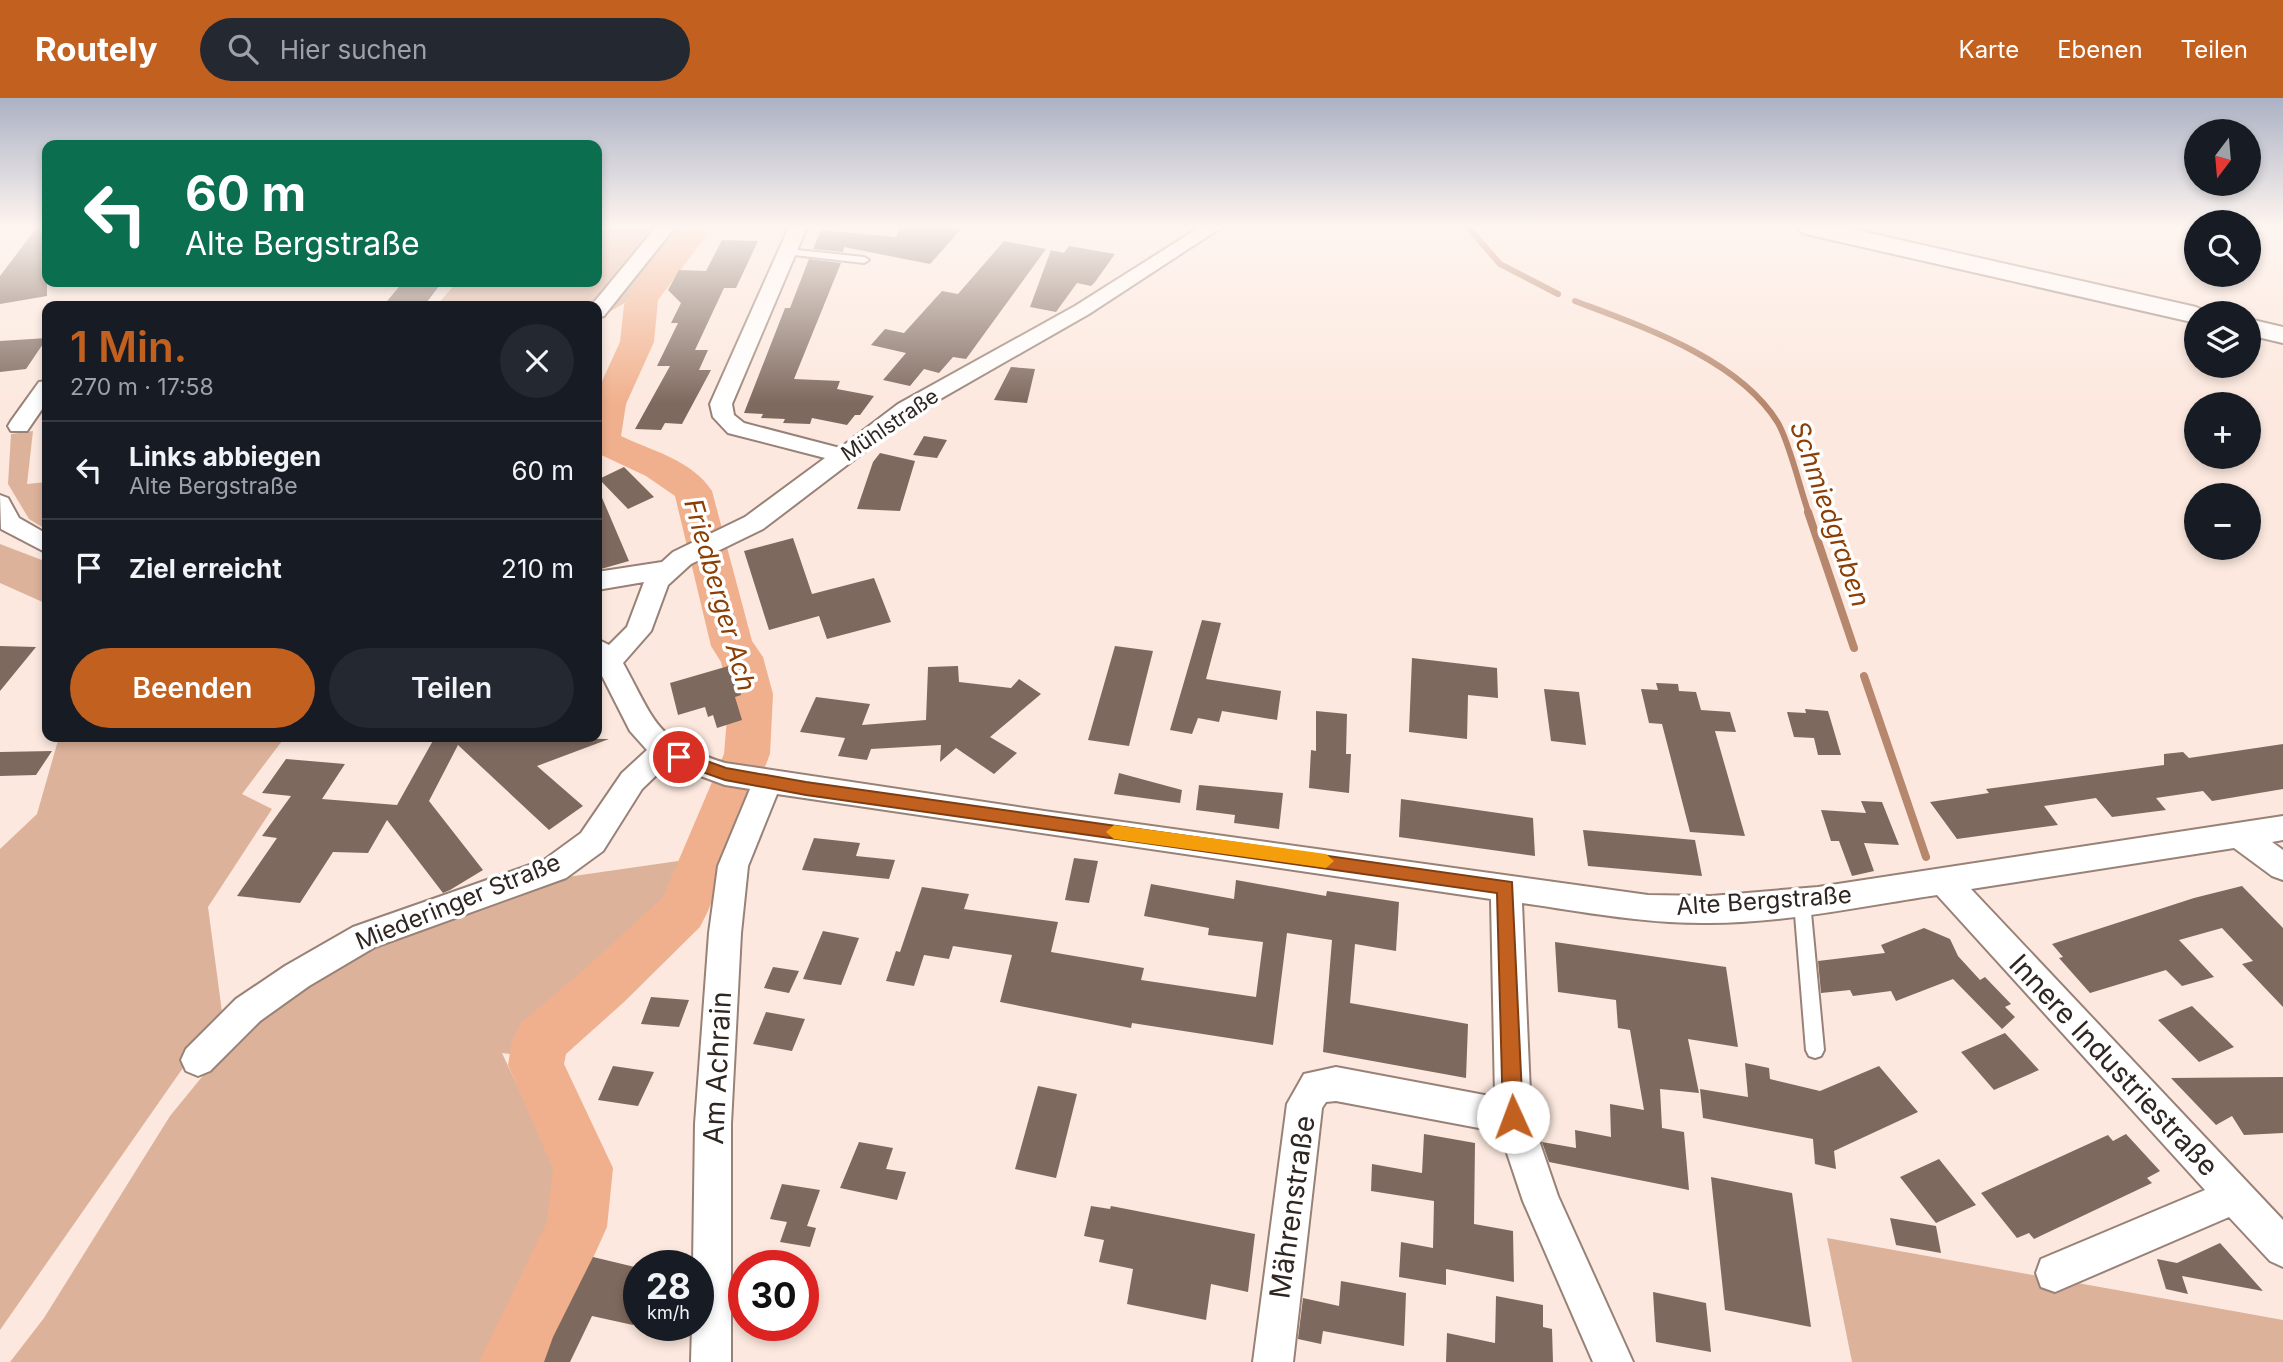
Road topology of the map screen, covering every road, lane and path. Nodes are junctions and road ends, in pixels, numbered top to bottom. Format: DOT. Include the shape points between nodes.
graph roads {
  1 [pos="618,286"];
  2 [pos="773,286"];
  3 [pos="1120,286"];
  4 [pos="2069,286"];
  5 [pos="602,306"];
  6 [pos="2184,312"];
  7 [pos="2261,330"];
  8 [pos="2283,335"];
  9 [pos="42,392"];
  10 [pos="42,423"];
  11 [pos="10,427"];
  12 [pos="844,456"];
  13 [pos="0,503"];
  14 [pos="42,542"];
  15 [pos="666,570"];
  16 [pos="602,580"];
  17 [pos="603,655"];
  18 [pos="665,750"];
  19 [pos="762,780"];
  20 [pos="2283,828"];
  21 [pos="2239,835"];
  22 [pos="2283,867"];
  23 [pos="1946,883"];
  24 [pos="1506,887"];
  25 [pos="1802,902"];
  26 [pos="1815,1050"];
  27 [pos="198,1060"];
  28 [pos="1513,1117"];
  29 [pos="2236,1195"];
  30 [pos="2283,1248"];
  31 [pos="2055,1273"];
  32 [pos="711,1362"];
  33 [pos="1273,1362"];
  34 [pos="1613,1362"];
  1 -- 5 [label="street"];
  2 -- 12 [label="street" via="721,404 724,417 736,428"];
  3 -- 12 [label="street, Mühlstraße" via="906,409"];
  4 -- 6 [label="main road"];
  7 -- 8 [label="main road"];
  9 -- 11 [label="street"];
  10 -- 11 [label="street"];
  12 -- 15 [label="street, Mühlstraße" via="754,523"];
  13 -- 14 [label="street" via="10,523"];
  15 -- 16 [label="street"];
  15 -- 17 [label="street, Mühlstraße" via="651,592 638,631"];
  17 -- 18 [label="street, Alte Bergstraße" via="633,713"];
  18 -- 19 [label="street, Alte Bergstraße" via="693,765"];
  18 -- 27 [label="street, Miederinger Straße" via="632,781 592,842 555,869 364,937 248,1010"];
  19 -- 24 [label="street, Alte Bergstraße"];
  19 -- 32 [label="street, Am Achrain" via="733,866 725,933 713,1124"];
  20 -- 21 [label="street, Alte Bergstraße"];
  21 -- 22 [label="street"];
  21 -- 23 [label="street, Alte Bergstraße"];
  23 -- 25 [label="street, Alte Bergstraße"];
  23 -- 29 [label="street, Innere Industriestraße"];
  24 -- 25 [label="street, Alte Bergstraße" via="1648,908 1711,911"];
  24 -- 28 [label="street"];
  25 -- 26 [label="lane"];
  28 -- 33 [label="street, Mährenstraße" via="1336,1084 1316,1086 1305,1104"];
  28 -- 34 [label="street" via="1541,1201"];
  29 -- 30 [label="street, Innere Industriestraße"];
  29 -- 31 [label="street"];
}
